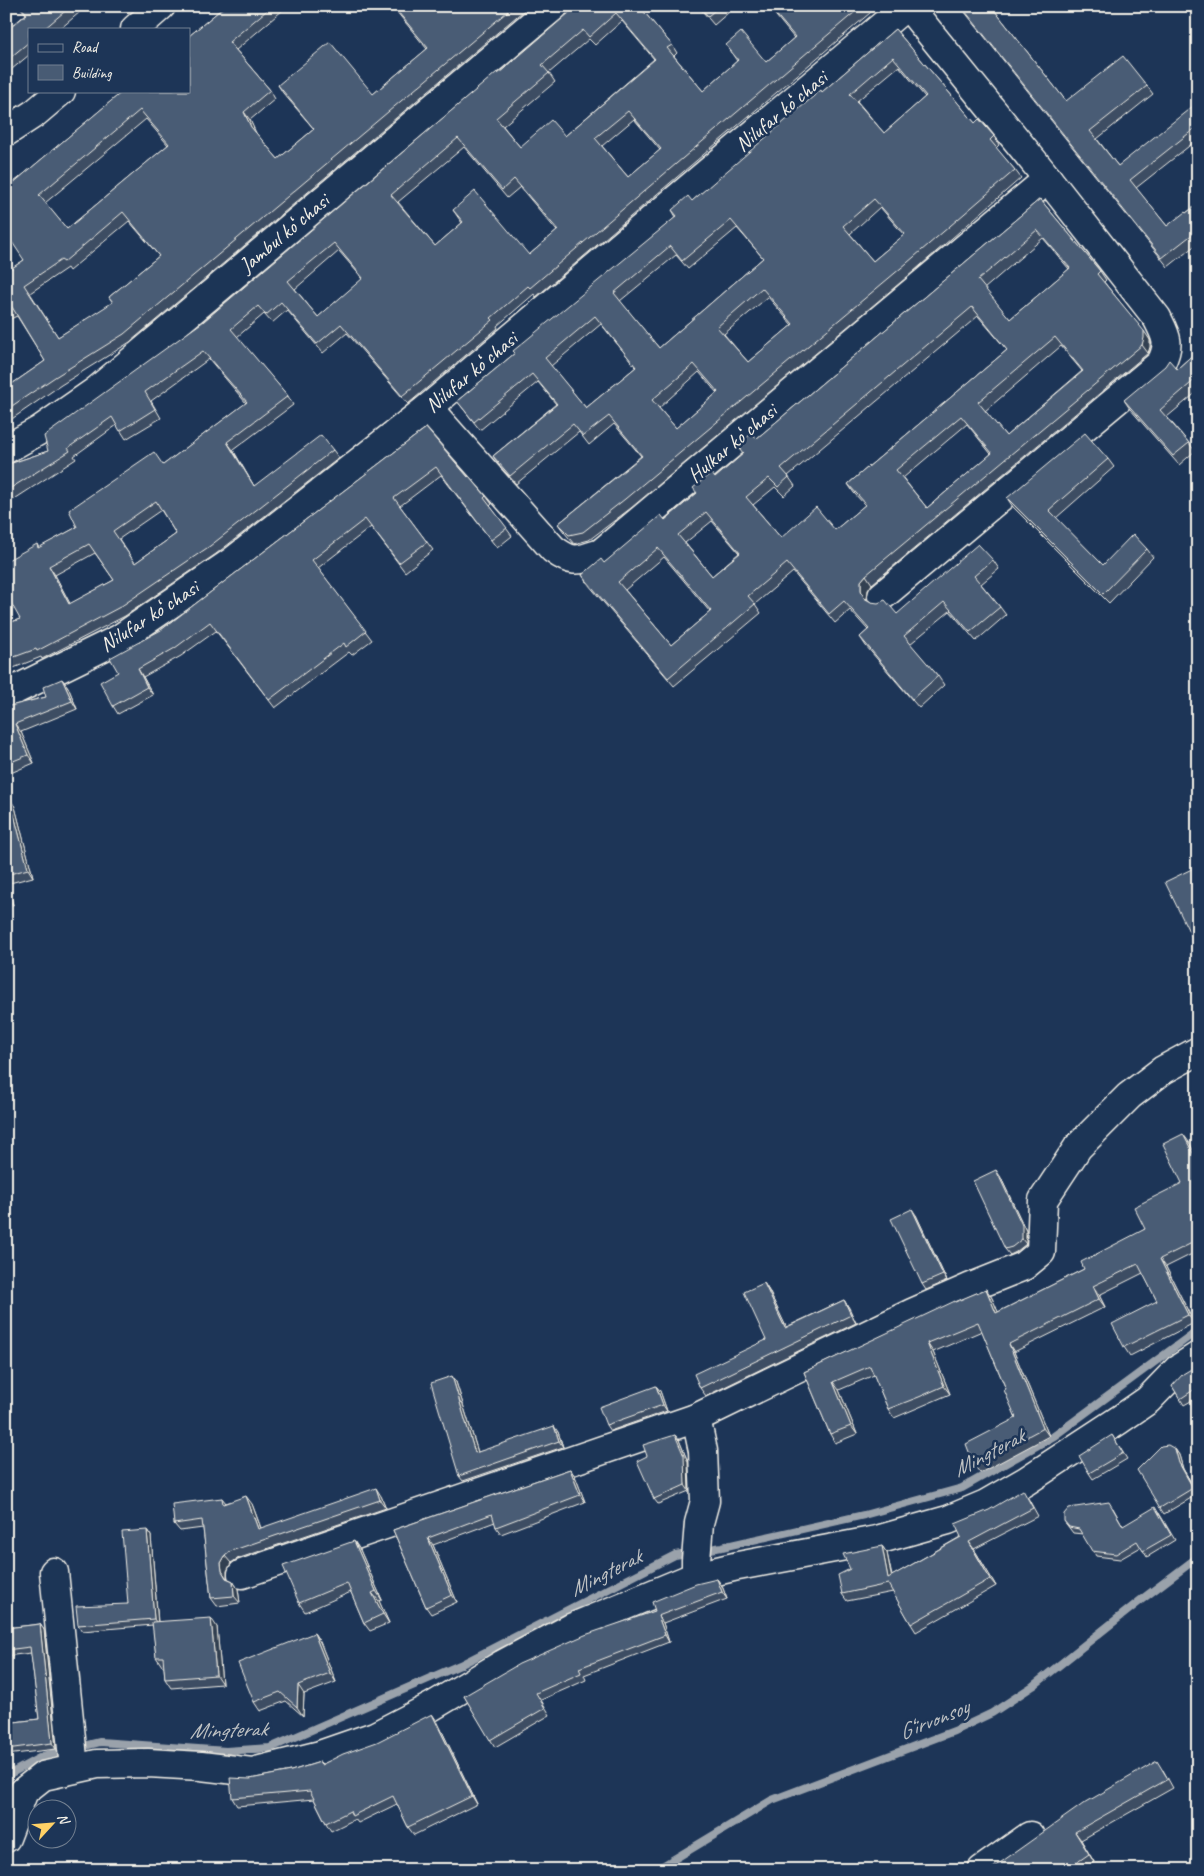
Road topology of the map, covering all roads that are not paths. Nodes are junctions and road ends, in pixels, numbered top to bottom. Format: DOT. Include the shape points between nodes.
graph roads {
  1 [pos="161,6"];
  2 [pos="554,6"];
  3 [pos="907,6"];
  4 [pos="136,28"];
  5 [pos="60,92"];
  6 [pos="6,132"];
  7 [pos="1048,179"];
  8 [pos="428,408"];
  9 [pos="6,449"];
  10 [pos="882,596"];
  11 [pos="6,693"];
  12 [pos="1198,1051"];
  13 [pos="1198,1356"];
  14 [pos="696,1418"];
  15 [pos="696,1568"];
  16 [pos="54,1572"];
  17 [pos="242,1574"];
  18 [pos="74,1768"];
  19 [pos="1030,1836"];
  20 [pos="6,1838"];
  21 [pos="982,1870"];
  1 -- 4 [label="street"];
  2 -- 9 [label="street, Jambul koʻchasi" via="96,391"];
  3 -- 7 [label="street"];
  3 -- 8 [label="street, Nilufar koʻchasi"];
  5 -- 6 [label="street"];
  7 -- 8 [label="street, Hulkar koʻchasi" via="600,553 567,560 553,549"];
  7 -- 10 [label="street" via="1157,318 1168,350 1161,363"];
  8 -- 11 [label="street, Nilufar koʻchasi" via="233,561 119,639"];
  12 -- 14 [label="street" via="1163,1070 1129,1096 1078,1147 1042,1200 1041,1252 1024,1266 912,1313"];
  13 -- 15 [label="street" via="1178,1369 1148,1400 986,1504 948,1520 877,1540 738,1566"];
  14 -- 15 [label="street" via="703,1451 705,1501 699,1523"];
  14 -- 17 [label="street"];
  15 -- 18 [label="street" via="503,1664 375,1736 320,1755 252,1772 148,1763"];
  16 -- 18 [label="street"];
  18 -- 20 [label="street" via="43,1776 24,1791"];
  19 -- 21 [label="street"];
}
